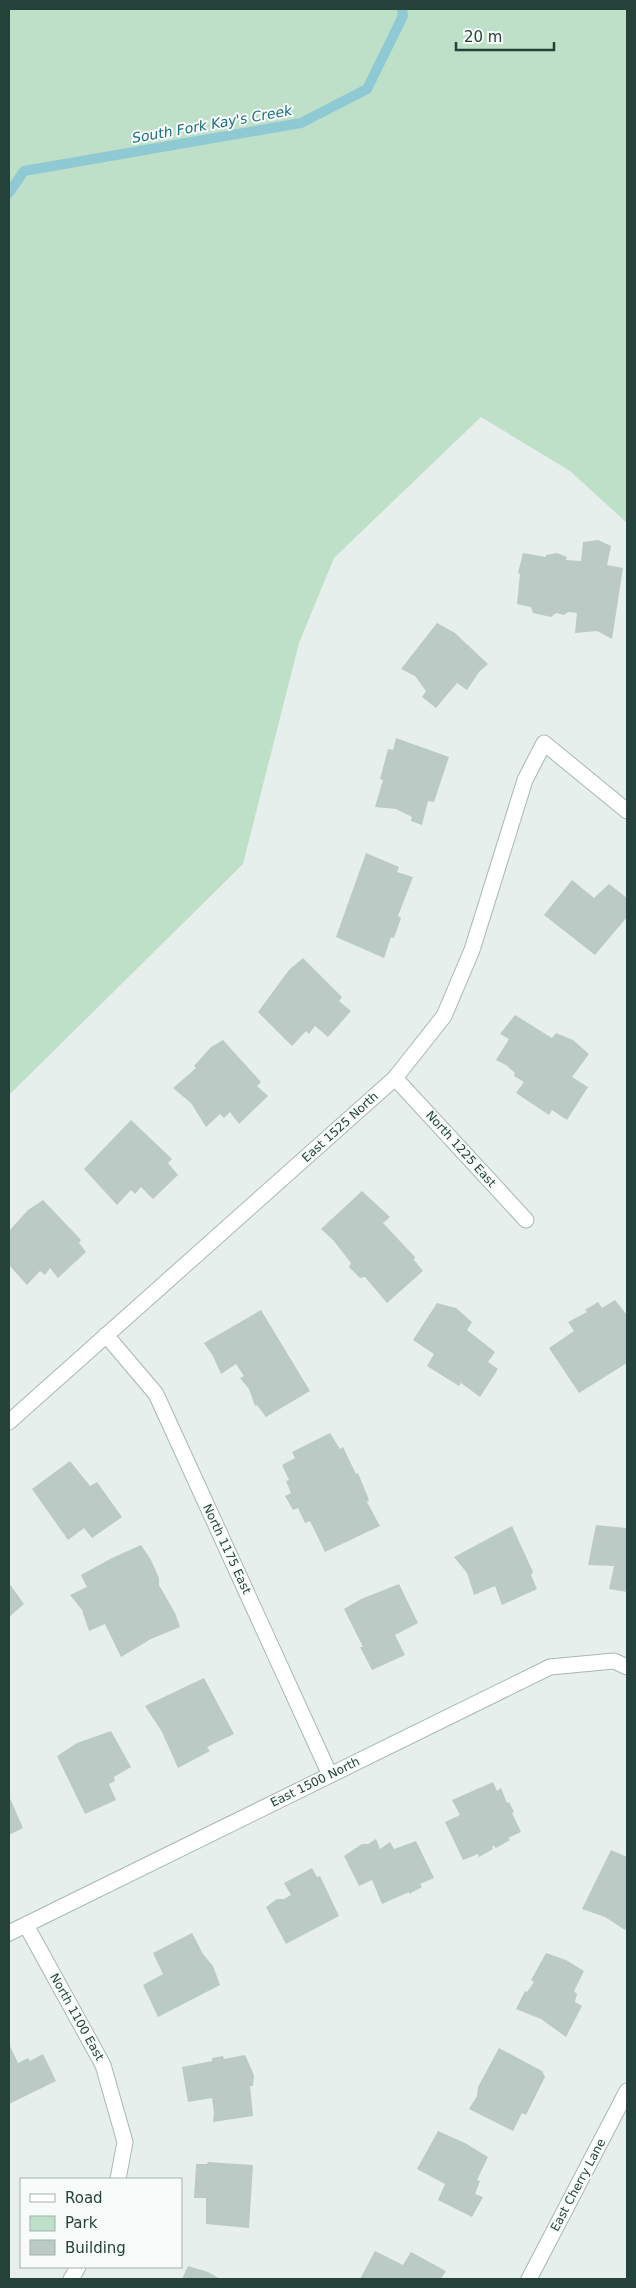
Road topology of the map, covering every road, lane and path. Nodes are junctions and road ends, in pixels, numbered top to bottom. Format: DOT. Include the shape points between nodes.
graph roads {
  1 [pos="627,811"];
  2 [pos="395,1078"];
  3 [pos="526,1220"];
  4 [pos="106,1335"];
  5 [pos="9,1422"];
  6 [pos="627,1667"];
  7 [pos="330,1775"];
  8 [pos="26,1925"];
  9 [pos="9,1933"];
  10 [pos="627,2091"];
  11 [pos="118,2178"];
  12 [pos="528,2279"];
  1 -- 2 [label="street, East 1525 North" via="544,743 525,780 472,950 444,1016"];
  2 -- 3 [label="street, North 1225 East"];
  2 -- 4 [label="street, East 1525 North"];
  4 -- 5 [label="street, East 1525 North"];
  4 -- 7 [label="street, North 1175 East" via="156,1394"];
  6 -- 7 [label="street, East 1500 North" via="614,1661 550,1667"];
  7 -- 8 [label="street, East 1500 North"];
  8 -- 9 [label="street, East 1500 North"];
  8 -- 11 [label="street, North 1100 East" via="103,2065 125,2142"];
  10 -- 12 [label="street, East Cherry Lane"];
}
